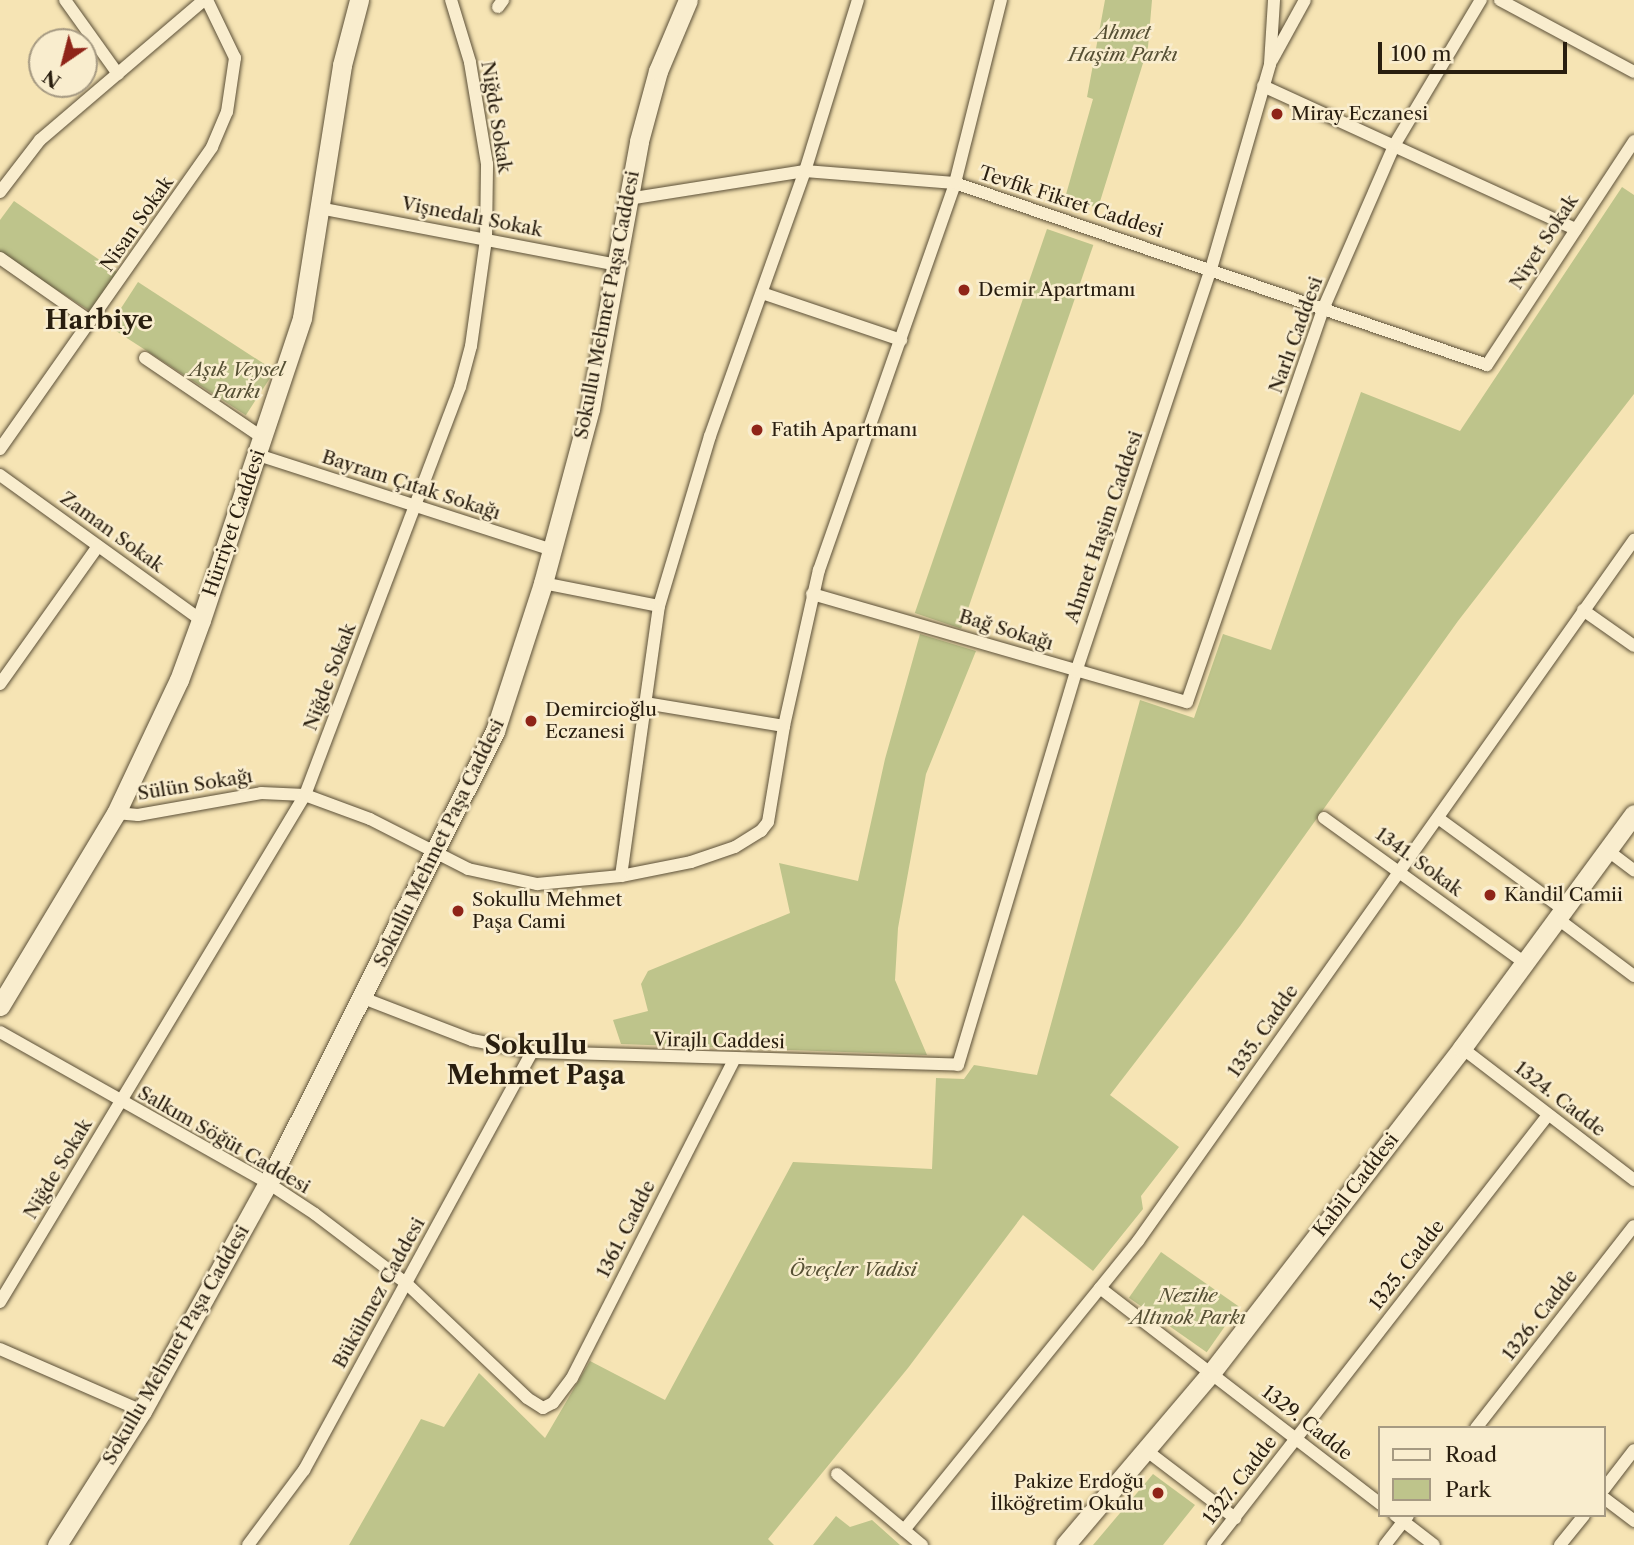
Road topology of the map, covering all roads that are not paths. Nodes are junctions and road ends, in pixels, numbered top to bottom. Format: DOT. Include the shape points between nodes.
graph roads {
  1 [pos="65,0"];
  2 [pos="206,0"];
  3 [pos="359,0"];
  4 [pos="451,0"];
  5 [pos="688,0"];
  6 [pos="859,0"];
  7 [pos="1002,0"];
  8 [pos="1274,0"];
  9 [pos="1305,0"];
  10 [pos="1480,0"];
  11 [pos="1500,0"];
  12 [pos="1270,64"];
  13 [pos="1634,72"];
  14 [pos="118,74"];
  15 [pos="1264,86"];
  16 [pos="1634,141"];
  17 [pos="1395,144"];
  18 [pos="805,171"];
  19 [pos="955,183"];
  20 [pos="0,192"];
  21 [pos="628,199"];
  22 [pos="319,208"];
  23 [pos="1576,229"];
  24 [pos="486,239"];
  25 [pos="0,258"];
  26 [pos="618,265"];
  27 [pos="1211,269"];
  28 [pos="762,292"];
  29 [pos="1324,307"];
  30 [pos="90,321"];
  31 [pos="901,340"];
  32 [pos="145,358"];
  33 [pos="1486,365"];
  34 [pos="260,447"];
  35 [pos="0,449"];
  36 [pos="0,475"];
  37 [pos="415,509"];
  38 [pos="1634,540"];
  39 [pos="98,546"];
  40 [pos="552,550"];
  41 [pos="543,583"];
  42 [pos="812,594"];
  43 [pos="659,606"];
  44 [pos="1583,610"];
  45 [pos="201,620"];
  46 [pos="1634,646"];
  47 [pos="1076,672"];
  48 [pos="0,684"];
  49 [pos="1187,702"];
  50 [pos="645,703"];
  51 [pos="784,726"];
  52 [pos="305,795"];
  53 [pos="116,813"];
  54 [pos="1634,814"];
  55 [pos="1324,818"];
  56 [pos="1438,818"];
  57 [pos="1607,850"];
  58 [pos="436,853"];
  59 [pos="1634,870"];
  60 [pos="1399,872"];
  61 [pos="621,876"];
  62 [pos="1561,914"];
  63 [pos="1525,963"];
  64 [pos="1634,976"];
  65 [pos="363,998"];
  66 [pos="0,1006"];
  67 [pos="0,1032"];
  68 [pos="1462,1048"];
  69 [pos="532,1052"];
  70 [pos="734,1060"];
  71 [pos="958,1065"];
  72 [pos="121,1103"];
  73 [pos="1548,1115"];
  74 [pos="1634,1180"];
  75 [pos="268,1182"];
  76 [pos="1634,1226"];
  77 [pos="406,1283"];
  78 [pos="1100,1288"];
  79 [pos="0,1302"];
  80 [pos="0,1349"];
  81 [pos="1211,1373"];
  82 [pos="543,1408"];
  83 [pos="142,1411"];
  84 [pos="1478,1426"];
  85 [pos="1297,1439"];
  86 [pos="1634,1450"];
  87 [pos="1147,1451"];
  88 [pos="837,1474"];
  89 [pos="1606,1486"];
  90 [pos="1606,1499"];
  91 [pos="1378,1502"];
  92 [pos="1402,1517"];
  93 [pos="1582,1517"];
  94 [pos="1235,1518"];
  95 [pos="1634,1521"];
  96 [pos="904,1530"];
  97 [pos="57,1545"];
  98 [pos="248,1545"];
  99 [pos="922,1545"];
  100 [pos="1065,1545"];
  101 [pos="1213,1545"];
  102 [pos="1385,1545"];
  103 [pos="1434,1545"];
  104 [pos="1560,1545"];
  1 -- 14 [label="street"];
  2 -- 14 [label="street"];
  2 -- 30 [label="street, Nisan Sokak" via="235,58 227,112 212,148"];
  3 -- 22 [label="main road, Hürriyet Caddesi" via="342,65"];
  4 -- 24 [label="street, Niğde Sokak" via="470,62 487,164"];
  5 -- 21 [label="main road, Sokullu Mehmet Paşa Caddesi" via="657,71"];
  6 -- 18 [label="street"];
  7 -- 19 [label="street"];
  8 -- 12 [label="street, Ahmet Haşim Caddesi"];
  9 -- 12 [label="street"];
  10 -- 17 [label="street, Narlı Caddesi"];
  11 -- 13 [label="street"];
  12 -- 15 [label="street, Ahmet Haşim Caddesi"];
  14 -- 20 [label="street" via="40,140"];
  15 -- 17 [label="street"];
  15 -- 27 [label="street, Ahmet Haşim Caddesi"];
  16 -- 23 [label="street, Niyet Sokak"];
  17 -- 23 [label="street"];
  17 -- 29 [label="street, Narlı Caddesi"];
  18 -- 19 [label="street, Tevfik Fikret Caddesi"];
  18 -- 21 [label="street, Tevfik Fikret Caddesi"];
  18 -- 28 [label="street"];
  19 -- 27 [label="street, Tevfik Fikret Caddesi"];
  19 -- 31 [label="street"];
  21 -- 26 [label="main road, Sokullu Mehmet Paşa Caddesi"];
  22 -- 24 [label="street, Vişnedalı Sokak"];
  22 -- 34 [label="main road, Hürriyet Caddesi" via="302,318"];
  23 -- 33 [label="street, Niyet Sokak"];
  24 -- 26 [label="street, Vişnedalı Sokak"];
  24 -- 37 [label="street, Niğde Sokak" via="471,346"];
  25 -- 30 [label="street"];
  26 -- 40 [label="main road, Sokullu Mehmet Paşa Caddesi" via="590,409"];
  27 -- 29 [label="street, Tevfik Fikret Caddesi"];
  27 -- 47 [label="street, Ahmet Haşim Caddesi"];
  28 -- 31 [label="street"];
  28 -- 43 [label="street" via="710,436"];
  29 -- 33 [label="street, Tevfik Fikret Caddesi"];
  29 -- 49 [label="street, Narlı Caddesi"];
  30 -- 35 [label="street, Nisan Sokak"];
  31 -- 42 [label="street"];
  32 -- 34 [label="street, Bayram Çıtak Sokağı"];
  34 -- 37 [label="street, Bayram Çıtak Sokağı"];
  34 -- 45 [label="main road, Hürriyet Caddesi"];
  36 -- 39 [label="street, Zaman Sokak"];
  37 -- 40 [label="street, Bayram Çıtak Sokağı"];
  37 -- 52 [label="street, Niğde Sokak"];
  38 -- 44 [label="street, 1335. Cadde"];
  39 -- 45 [label="street, Zaman Sokak"];
  39 -- 48 [label="street"];
  40 -- 41 [label="main road, Sokullu Mehmet Paşa Caddesi"];
  41 -- 43 [label="street"];
  41 -- 58 [label="main road, Sokullu Mehmet Paşa Caddesi" via="495,731"];
  42 -- 47 [label="street, Bağ Sokağı"];
  42 -- 51 [label="street"];
  43 -- 50 [label="street"];
  44 -- 46 [label="street"];
  44 -- 56 [label="street, 1335. Cadde"];
  45 -- 53 [label="main road, Hürriyet Caddesi" via="179,680"];
  47 -- 49 [label="street, Bağ Sokağı"];
  47 -- 71 [label="street, Ahmet Haşim Caddesi"];
  50 -- 51 [label="street"];
  50 -- 61 [label="street"];
  51 -- 61 [label="street, Sülün Sokağı" via="768,822 761,831 735,847 691,862"];
  52 -- 53 [label="street, Sülün Sokağı" via="261,793 138,816"];
  52 -- 58 [label="street, Sülün Sokağı"];
  52 -- 72 [label="street, Niğde Sokak"];
  53 -- 66 [label="main road, Hürriyet Caddesi"];
  54 -- 57 [label="main road, Kabil Caddesi"];
  55 -- 60 [label="street, 1341. Sokak"];
  56 -- 60 [label="street, 1335. Cadde"];
  56 -- 62 [label="street"];
  57 -- 59 [label="street"];
  57 -- 62 [label="main road, Kabil Caddesi"];
  58 -- 61 [label="street, Sülün Sokağı" via="495,877 537,884"];
  58 -- 65 [label="main road, Sokullu Mehmet Paşa Caddesi"];
  60 -- 63 [label="street, 1341. Sokak"];
  60 -- 78 [label="street, 1335. Cadde"];
  62 -- 63 [label="main road, Kabil Caddesi"];
  62 -- 64 [label="street"];
  63 -- 68 [label="main road, Kabil Caddesi"];
  65 -- 69 [label="street, Virajlı Caddesi" via="472,1040"];
  65 -- 75 [label="main road, Sokullu Mehmet Paşa Caddesi"];
  67 -- 72 [label="street, Salkım Söğüt Caddesi"];
  68 -- 73 [label="street, 1324. Cadde"];
  68 -- 81 [label="main road, Kabil Caddesi"];
  69 -- 70 [label="street, Virajlı Caddesi"];
  69 -- 77 [label="street, Bükülmez Caddesi"];
  70 -- 71 [label="street, Virajlı Caddesi"];
  70 -- 82 [label="street, 1361. Cadde" via="572,1378 553,1403"];
  72 -- 75 [label="street, Salkım Söğüt Caddesi"];
  72 -- 79 [label="street, Niğde Sokak"];
  73 -- 74 [label="street, 1324. Cadde"];
  73 -- 85 [label="street, 1325. Cadde"];
  75 -- 77 [label="street, Salkım Söğüt Caddesi"];
  75 -- 83 [label="main road, Sokullu Mehmet Paşa Caddesi"];
  76 -- 84 [label="street, 1326. Cadde"];
  77 -- 82 [label="street, Salkım Söğüt Caddesi"];
  77 -- 98 [label="street, Bükülmez Caddesi" via="304,1470"];
  78 -- 81 [label="street, 1329. Cadde"];
  78 -- 96 [label="street, 1335. Cadde"];
  80 -- 83 [label="street"];
  81 -- 85 [label="street, 1329. Cadde"];
  81 -- 87 [label="main road, Kabil Caddesi"];
  83 -- 97 [label="main road, Sokullu Mehmet Paşa Caddesi"];
  85 -- 91 [label="street, 1329. Cadde"];
  85 -- 94 [label="street, 1327. Cadde"];
  86 -- 89 [label="street"];
  87 -- 94 [label="street"];
  87 -- 100 [label="main road, Kabil Caddesi"];
  88 -- 96 [label="street"];
  90 -- 95 [label="street"];
  92 -- 102 [label="street"];
  92 -- 103 [label="street"];
  93 -- 104 [label="street"];
  94 -- 101 [label="street, 1327. Cadde"];
  96 -- 99 [label="street"];
}
